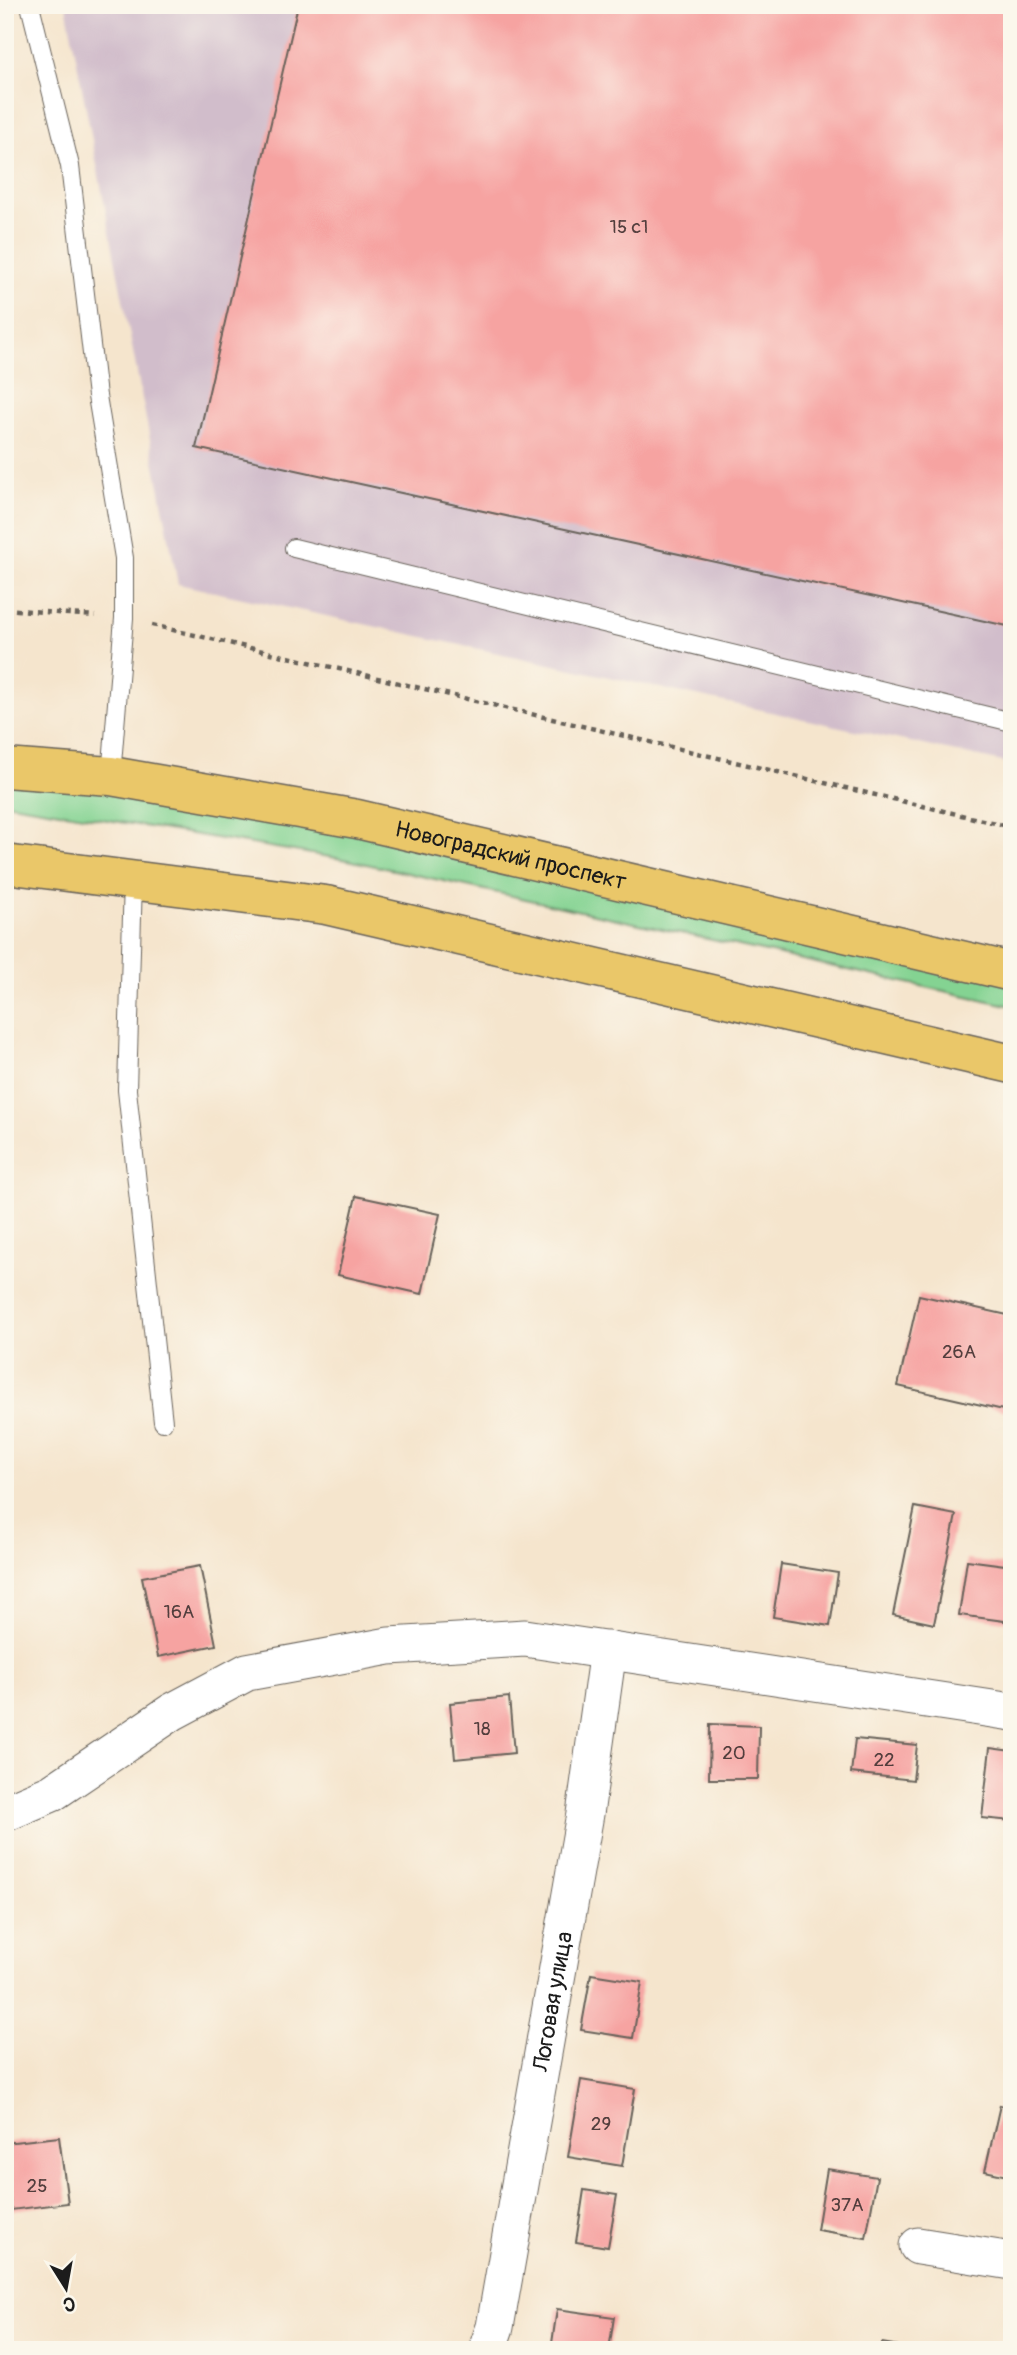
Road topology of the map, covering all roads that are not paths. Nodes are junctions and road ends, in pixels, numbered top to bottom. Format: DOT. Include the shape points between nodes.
graph roads {
  1 [pos="30,5"];
  2 [pos="294,548"];
  3 [pos="1012,722"];
  4 [pos="5,768"];
  5 [pos="111,776"];
  6 [pos="5,864"];
  7 [pos="132,880"];
  8 [pos="1012,972"];
  9 [pos="1012,1064"];
  10 [pos="163,1422"];
  11 [pos="608,1650"];
  12 [pos="1012,1712"];
  13 [pos="5,1813"];
  14 [pos="918,2246"];
  15 [pos="1012,2261"];
  16 [pos="487,2350"];
  1 -- 5 [label="lane" via="70,166 97,396 124,558 124,618"];
  2 -- 3 [label="lane"];
  4 -- 5 [label="main road, Новоградский проспект"];
  5 -- 8 [label="main road, Новоградский проспект" via="357,819"];
  6 -- 7 [label="main road"];
  7 -- 9 [label="main road" via="326,905"];
  7 -- 10 [label="lane" via="127,1090"];
  11 -- 12 [label="street"];
  11 -- 13 [label="street" via="525,1638 389,1646 247,1672 172,1712 52,1793"];
  11 -- 16 [label="street, Логовая улица" via="579,1853 495,2327"];
  14 -- 15 [label="street"];
}
